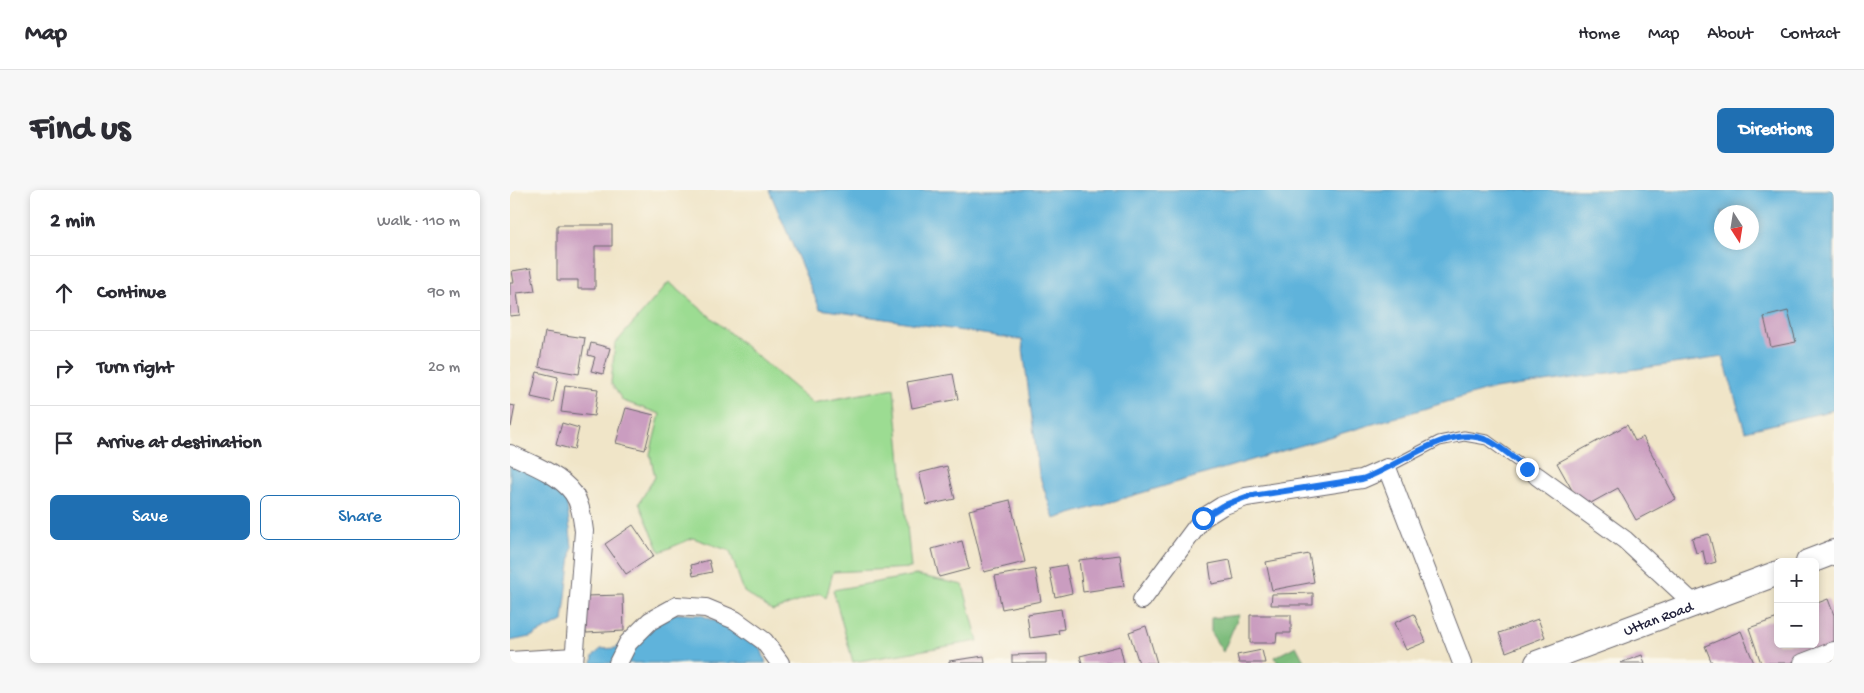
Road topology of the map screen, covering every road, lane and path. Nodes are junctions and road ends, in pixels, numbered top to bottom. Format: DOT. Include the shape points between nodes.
graph roads {
  1 [pos="510,454"];
  2 [pos="1387,468"];
  3 [pos="1537,476"];
  4 [pos="1834,552"];
  5 [pos="1818,558"];
  6 [pos="1774,574"];
  7 [pos="1142,600"];
  8 [pos="1694,604"];
  9 [pos="1834,651"];
  10 [pos="574,660"];
  11 [pos="510,661"];
  12 [pos="618,663"];
  13 [pos="780,663"];
  14 [pos="1462,663"];
  15 [pos="1537,663"];
  16 [pos="1803,663"];
  1 -- 10 [label="street" via="560,480 573,493 581,510 584,531"];
  2 -- 3 [label="lane" via="1439,441 1464,436 1487,440"];
  2 -- 7 [label="street" via="1362,479 1246,497 1222,506 1203,518"];
  2 -- 14 [label="street"];
  3 -- 8 [label="street" via="1625,540"];
  4 -- 5 [label="main road"];
  6 -- 8 [label="main road, Uttan Road"];
  8 -- 15 [label="main road, Uttan Road"];
  9 -- 16 [label="street"];
  10 -- 11 [label="street"];
  12 -- 13 [label="street" via="628,643 650,621 677,606 706,608 735,620 764,641"];
}
